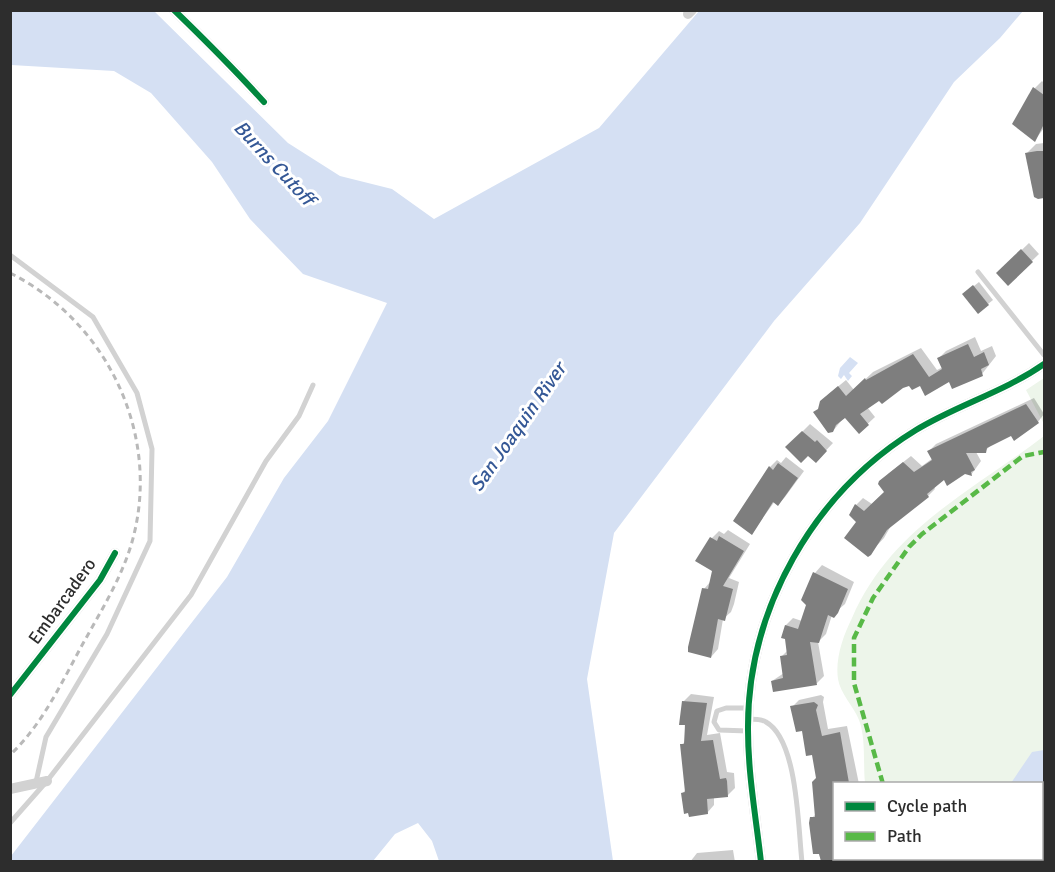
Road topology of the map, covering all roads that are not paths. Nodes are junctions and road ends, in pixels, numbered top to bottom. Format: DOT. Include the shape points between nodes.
graph roads {
  1 [pos="174,10"];
  2 [pos="264,102"];
  3 [pos="10,255"];
  4 [pos="978,272"];
  5 [pos="1044,355"];
  6 [pos="1044,364"];
  7 [pos="313,385"];
  8 [pos="115,553"];
  9 [pos="10,695"];
  10 [pos="748,713"];
  11 [pos="748,730"];
  12 [pos="41,781"];
  13 [pos="10,789"];
  14 [pos="10,823"];
  15 [pos="761,861"];
  16 [pos="802,861"];
  1 -- 2 [label="street"];
  3 -- 12 [label="lane" via="93,317 137,393 152,449 150,542 107,634 46,737"];
  4 -- 5 [label="lane"];
  6 -- 10 [label="street" via="1004,389 915,430 866,467 824,512 793,558 768,614 752,674"];
  7 -- 12 [label="lane" via="299,416 266,461 191,596"];
  8 -- 9 [label="street, Embarcadero" via="100,580"];
  10 -- 11 [label="street"];
  10 -- 11 [label="lane" via="726,708 717,711 714,723 719,730"];
  10 -- 16 [label="lane" via="774,728 785,748 792,773"];
  11 -- 15 [label="street"];
  12 -- 13 [label="street"];
  12 -- 14 [label="lane"];
}
